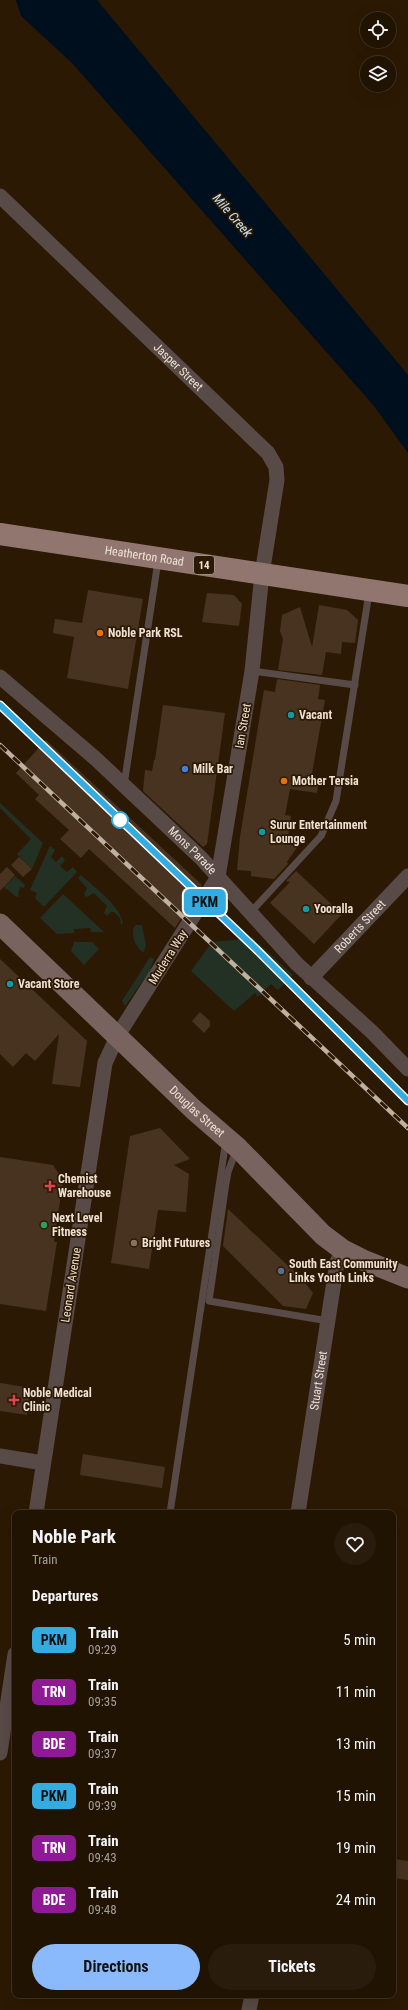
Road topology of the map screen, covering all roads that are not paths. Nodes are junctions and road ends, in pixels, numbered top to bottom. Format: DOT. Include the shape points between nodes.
graph roads {
  1 [pos="0,196"];
  2 [pos="0,534"];
  3 [pos="159,559"];
  4 [pos="262,574"];
  5 [pos="370,590"];
  6 [pos="408,596"];
  7 [pos="252,671"];
  8 [pos="0,677"];
  9 [pos="355,685"];
  10 [pos="124,785"];
  11 [pos="408,876"];
  12 [pos="218,877"];
  13 [pos="249,913"];
  14 [pos="0,924"];
  15 [pos="312,978"];
  16 [pos="118,1035"];
  17 [pos="408,1068"];
  18 [pos="232,1143"];
  19 [pos="343,1250"];
  20 [pos="408,1278"];
  21 [pos="328,1321"];
  22 [pos="0,1456"];
  23 [pos="44,1463"];
  24 [pos="36,1510"];
  25 [pos="171,1510"];
  26 [pos="298,1510"];
  27 [pos="12,1674"];
  28 [pos="0,1753"];
  29 [pos="251,1998"];
  30 [pos="249,2010"];
  1 -- 4 [label="street, Jasper Street" via="268,453 276,467 277,480"];
  2 -- 3 [label="main road, Heatherton Road / 14"];
  3 -- 4 [label="main road, Heatherton Road / 14"];
  3 -- 10 [label="lane"];
  4 -- 5 [label="main road, Heatherton Road / 14"];
  4 -- 7 [label="street, Ian Street"];
  5 -- 6 [label="main road, Heatherton Road / 14"];
  5 -- 9 [label="lane"];
  7 -- 9 [label="lane"];
  7 -- 12 [label="street, Ian Street"];
  8 -- 10 [label="street, Mons Parade"];
  9 -- 13 [label="lane" via="336,801 321,836"];
  10 -- 12 [label="street, Mons Parade"];
  11 -- 15 [label="street, Roberts Street"];
  12 -- 13 [label="street, Mons Parade"];
  12 -- 16 [label="street, Muderra Way"];
  13 -- 15 [label="street, Mons Parade"];
  14 -- 16 [label="main road, Douglas Street"];
  15 -- 17 [label="street, Mons Parade"];
  16 -- 18 [label="main road, Douglas Street" via="194,1110"];
  16 -- 23 [label="street, Leonard Avenue" via="104,1064"];
  18 -- 19 [label="main road, Douglas Street" via="318,1229"];
  18 -- 21 [label="lane" via="209,1302"];
  18 -- 25 [label="lane"];
  19 -- 20 [label="main road, Douglas Street"];
  19 -- 21 [label="street, Stuart Street" via="337,1262"];
  21 -- 26 [label="street, Stuart Street"];
  22 -- 23 [label="street"];
  23 -- 24 [label="street, Leonard Avenue"];
  27 -- 28 [label="street"];
  29 -- 30 [label="street"];
}
